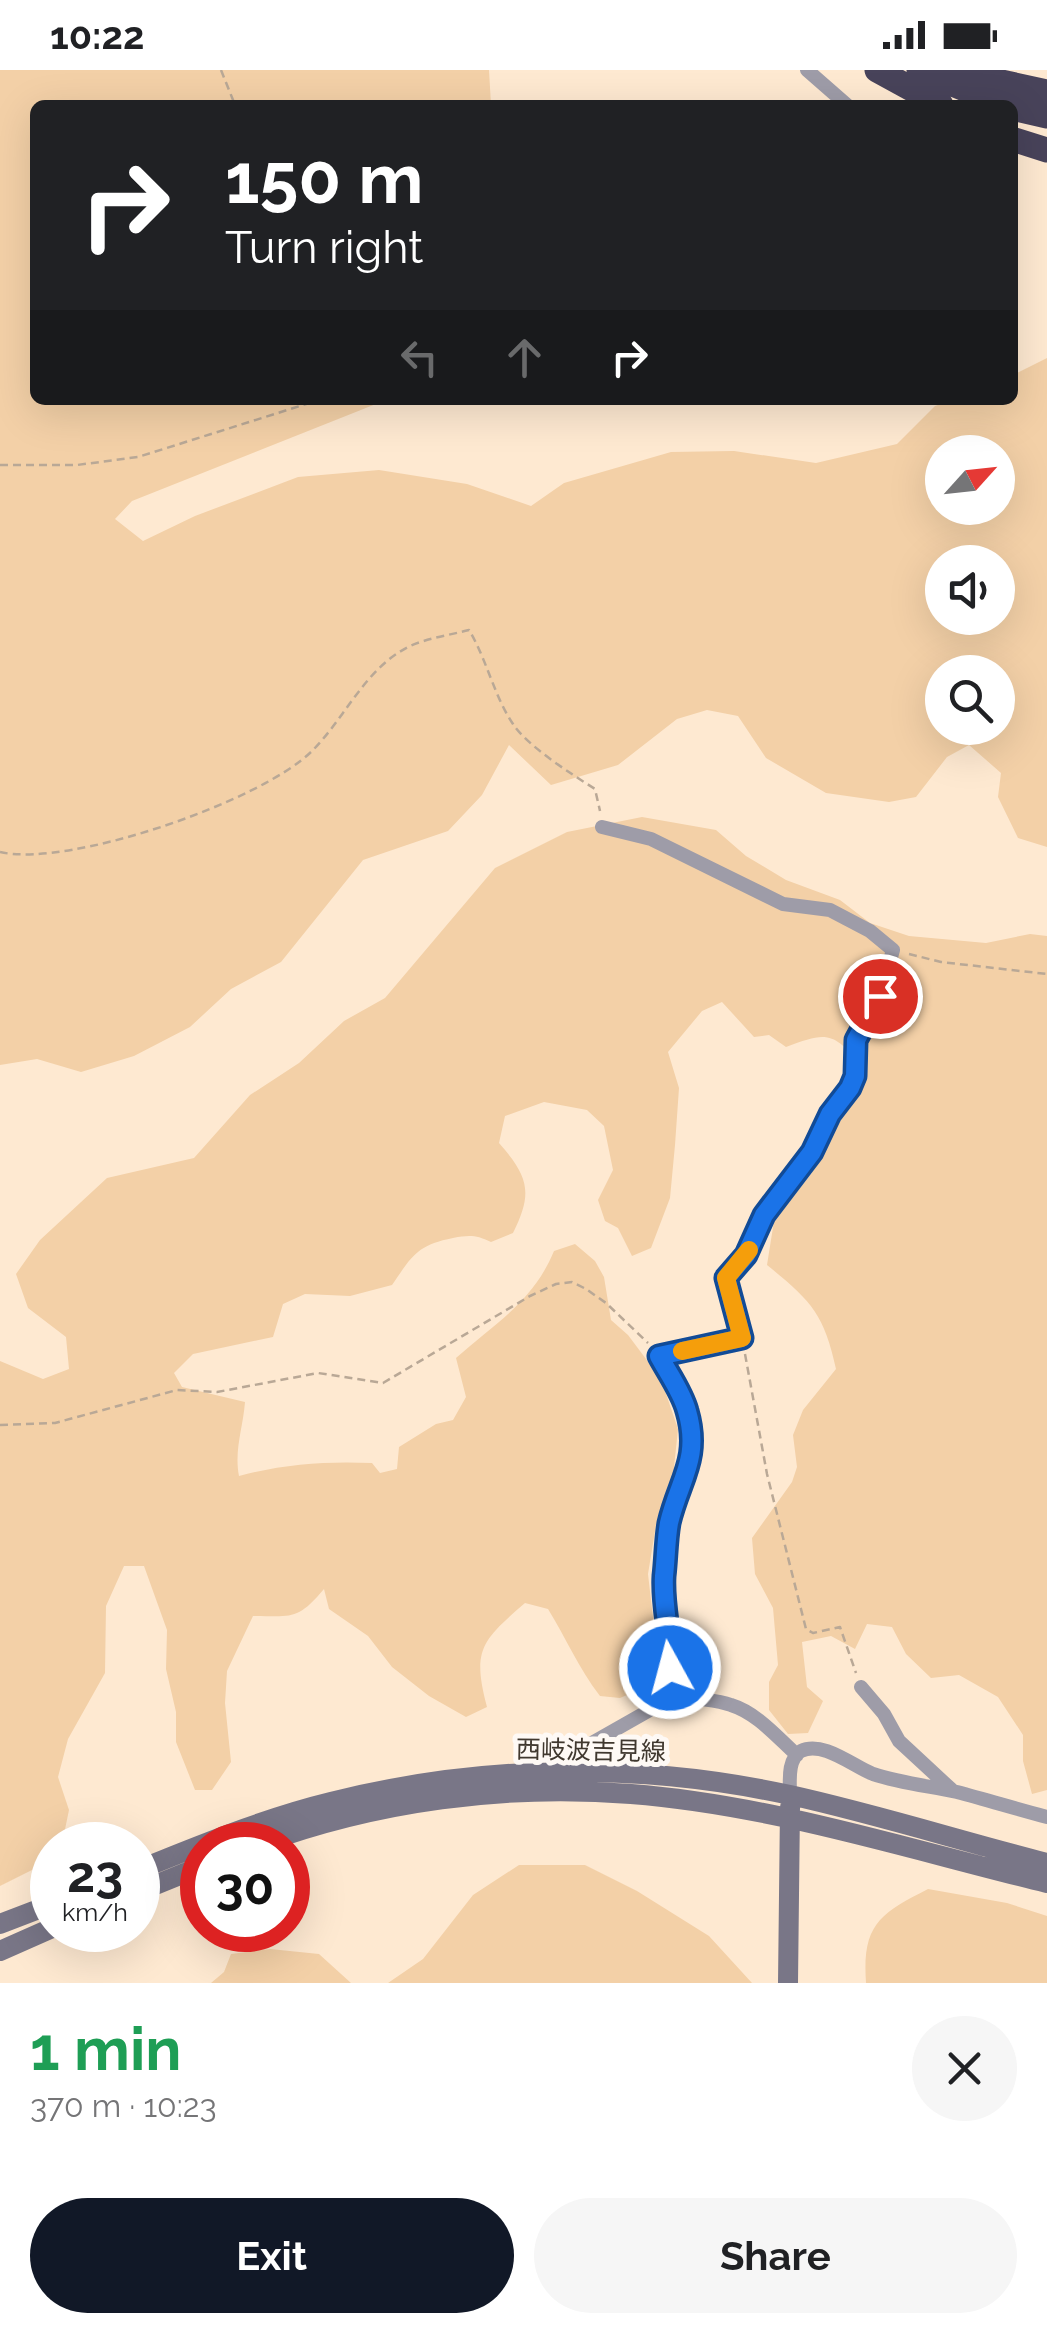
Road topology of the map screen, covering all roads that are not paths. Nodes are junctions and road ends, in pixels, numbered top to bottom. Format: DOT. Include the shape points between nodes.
graph roads {
  1 [pos="807,70"];
  2 [pos="877,70"];
  3 [pos="919,70"];
  4 [pos="947,70"];
  5 [pos="1047,92"];
  6 [pos="840,100"];
  7 [pos="935,100"];
  8 [pos="991,100"];
  9 [pos="1018,109"];
  10 [pos="1047,116"];
  11 [pos="1018,123"];
  12 [pos="1047,128"];
  13 [pos="1018,141"];
  14 [pos="1047,150"];
  15 [pos="602,826"];
  16 [pos="861,1687"];
  17 [pos="668,1688"];
  18 [pos="797,1755"];
  19 [pos="568,1771"];
  20 [pos="954,1792"];
  21 [pos="790,1795"];
  22 [pos="1047,1816"];
  23 [pos="791,1820"];
  24 [pos="310,1829"];
  25 [pos="160,1861"];
  26 [pos="1047,1863"];
  27 [pos="1047,1883"];
  28 [pos="30,1912"];
  29 [pos="0,1924"];
  30 [pos="30,1937"];
  31 [pos="0,1950"];
  32 [pos="788,1983"];
  1 -- 6 [label="street"];
  2 -- 7 [label="highway"];
  3 -- 8 [label="highway"];
  4 -- 5 [label="highway"];
  9 -- 10 [label="highway"];
  11 -- 12 [label="highway"];
  13 -- 14 [label="highway"];
  15 -- 17 [label="street" via="651,839 783,904 830,910 893,950 880,996 856,1040 850,1088 726,1278 742,1338 659,1356 686,1409 691,1436 666,1554"];
  16 -- 20 [label="street" via="900,1741"];
  17 -- 18 [label="street" via="684,1699 744,1710"];
  17 -- 19 [label="street" via="664,1702 584,1748"];
  18 -- 20 [label="street" via="818,1750 894,1780"];
  18 -- 21 [label="street"];
  19 -- 21 [label="main road, 西岐波吉見線" via="689,1778"];
  19 -- 25 [label="main road, 西岐波吉見線" via="450,1779 327,1802"];
  20 -- 22 [label="street"];
  21 -- 23 [label="main road"];
  21 -- 26 [label="main road, 西岐波吉見線"];
  23 -- 24 [label="main road, 西岐波吉見線" via="633,1794 516,1791 395,1807"];
  23 -- 27 [label="main road, 西岐波吉見線"];
  23 -- 32 [label="main road"];
  28 -- 29 [label="main road"];
  30 -- 31 [label="main road"];
}
